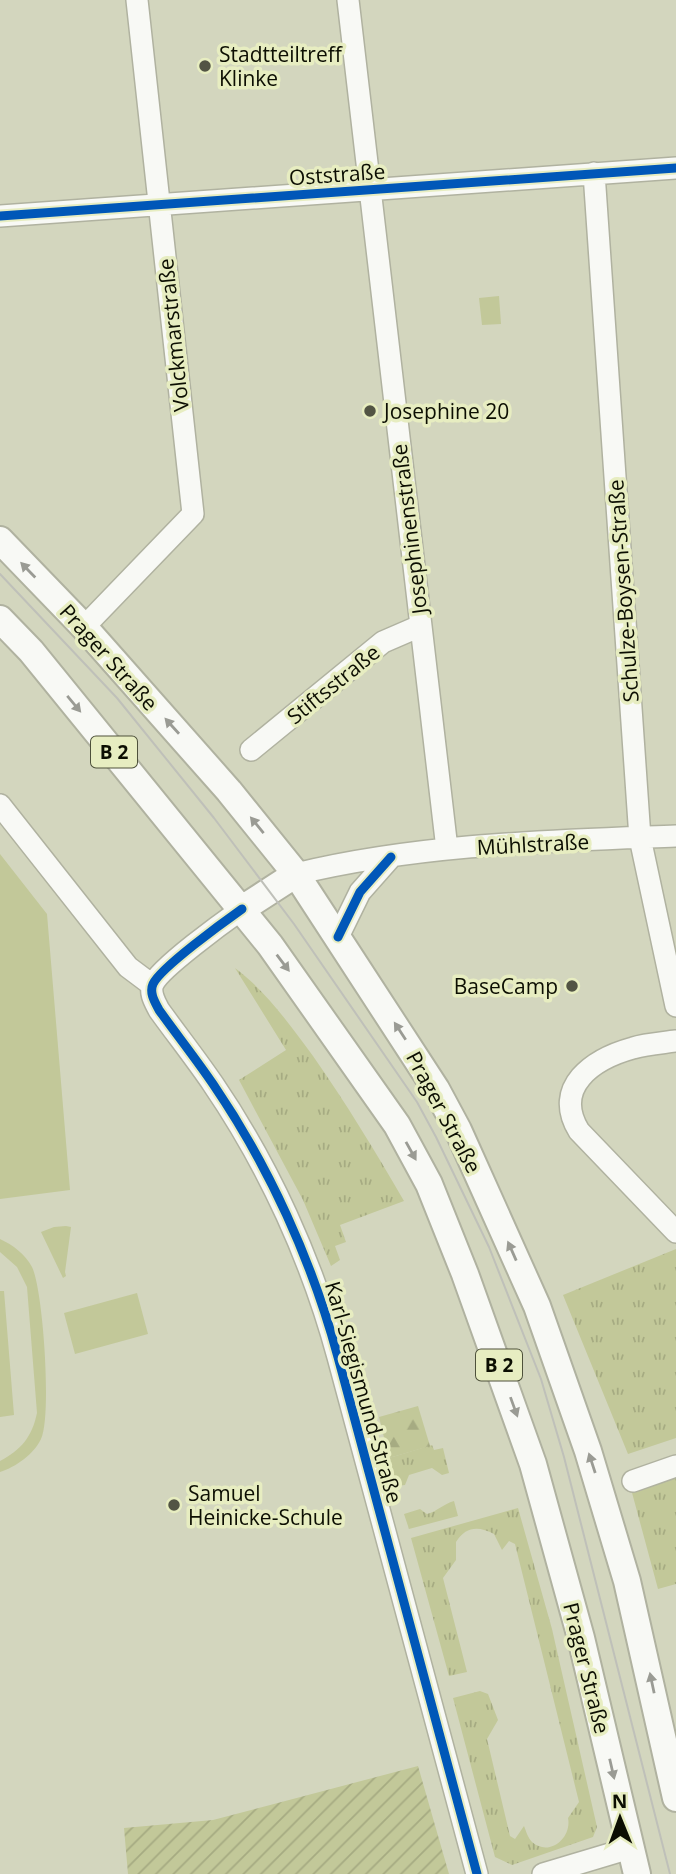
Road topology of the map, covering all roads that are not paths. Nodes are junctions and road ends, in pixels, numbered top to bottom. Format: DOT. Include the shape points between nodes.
graph roads {
  1 [pos="137,0"];
  2 [pos="348,0"];
  3 [pos="676,168"];
  4 [pos="594,173"];
  5 [pos="369,189"];
  6 [pos="159,204"];
  7 [pos="0,216"];
  8 [pos="0,540"];
  9 [pos="0,619"];
  10 [pos="420,626"];
  11 [pos="84,627"];
  12 [pos="250,750"];
  13 [pos="0,804"];
  14 [pos="676,836"];
  15 [pos="640,838"];
  16 [pos="447,849"];
  17 [pos="391,857"];
  18 [pos="296,874"];
  19 [pos="242,909"];
  20 [pos="338,937"];
  21 [pos="152,985"];
  22 [pos="676,1006"];
  23 [pos="676,1041"];
  24 [pos="676,1232"];
  25 [pos="676,1466"];
  26 [pos="633,1480"];
  27 [pos="676,1798"];
  28 [pos="631,1848"];
  29 [pos="477,1874"];
  30 [pos="543,1874"];
  31 [pos="637,1874"];
  1 -- 6 [label="street, Volckmarstraße"];
  2 -- 5 [label="street, Josephinenstraße"];
  3 -- 4 [label="street, Oststraße"];
  4 -- 5 [label="street, Oststraße"];
  4 -- 15 [label="street, Schulze-Boysen-Straße"];
  5 -- 6 [label="street, Oststraße"];
  5 -- 10 [label="street, Josephinenstraße"];
  6 -- 7 [label="street, Oststraße"];
  6 -- 11 [label="street, Volckmarstraße" via="193,514"];
  11 -- 8 [label="main road, Prager Straße / B 2, one-way"];
  9 -- 19 [label="main road, Prager Straße / B 2, one-way"];
  10 -- 12 [label="street, Stiftsstraße" via="383,642"];
  10 -- 16 [label="street, Josephinenstraße"];
  18 -- 11 [label="main road, Prager Straße / B 2, one-way"];
  13 -- 21 [label="street" via="128,967"];
  14 -- 15 [label="street, Mühlstraße"];
  15 -- 16 [label="street, Mühlstraße"];
  15 -- 22 [label="street, Schulze-Boysen-Straße"];
  16 -- 17 [label="street, Mühlstraße"];
  17 -- 18 [label="street, Mühlstraße"];
  17 -- 20 [label="street" via="360,892"];
  18 -- 19 [label="main road"];
  18 -- 20 [label="main road, Prager Straße / B 2"];
  19 -- 21 [label="street"];
  19 -- 28 [label="main road, Prager Straße / B 2, one-way" via="397,1125 429,1184 533,1464"];
  27 -- 20 [label="main road, Prager Straße / B 2, one-way" via="647,1661 608,1515 537,1306 436,1088"];
  21 -- 29 [label="street, Karl-Siegismund-Straße" via="159,1010 213,1084 257,1157 317,1289"];
  23 -- 24 [label="street" via="634,1047 611,1056 578,1080 569,1105 579,1131"];
  25 -- 26 [label="street"];
  28 -- 30 [label="street"];
  28 -- 31 [label="main road, Prager Straße / B 2"];
}
